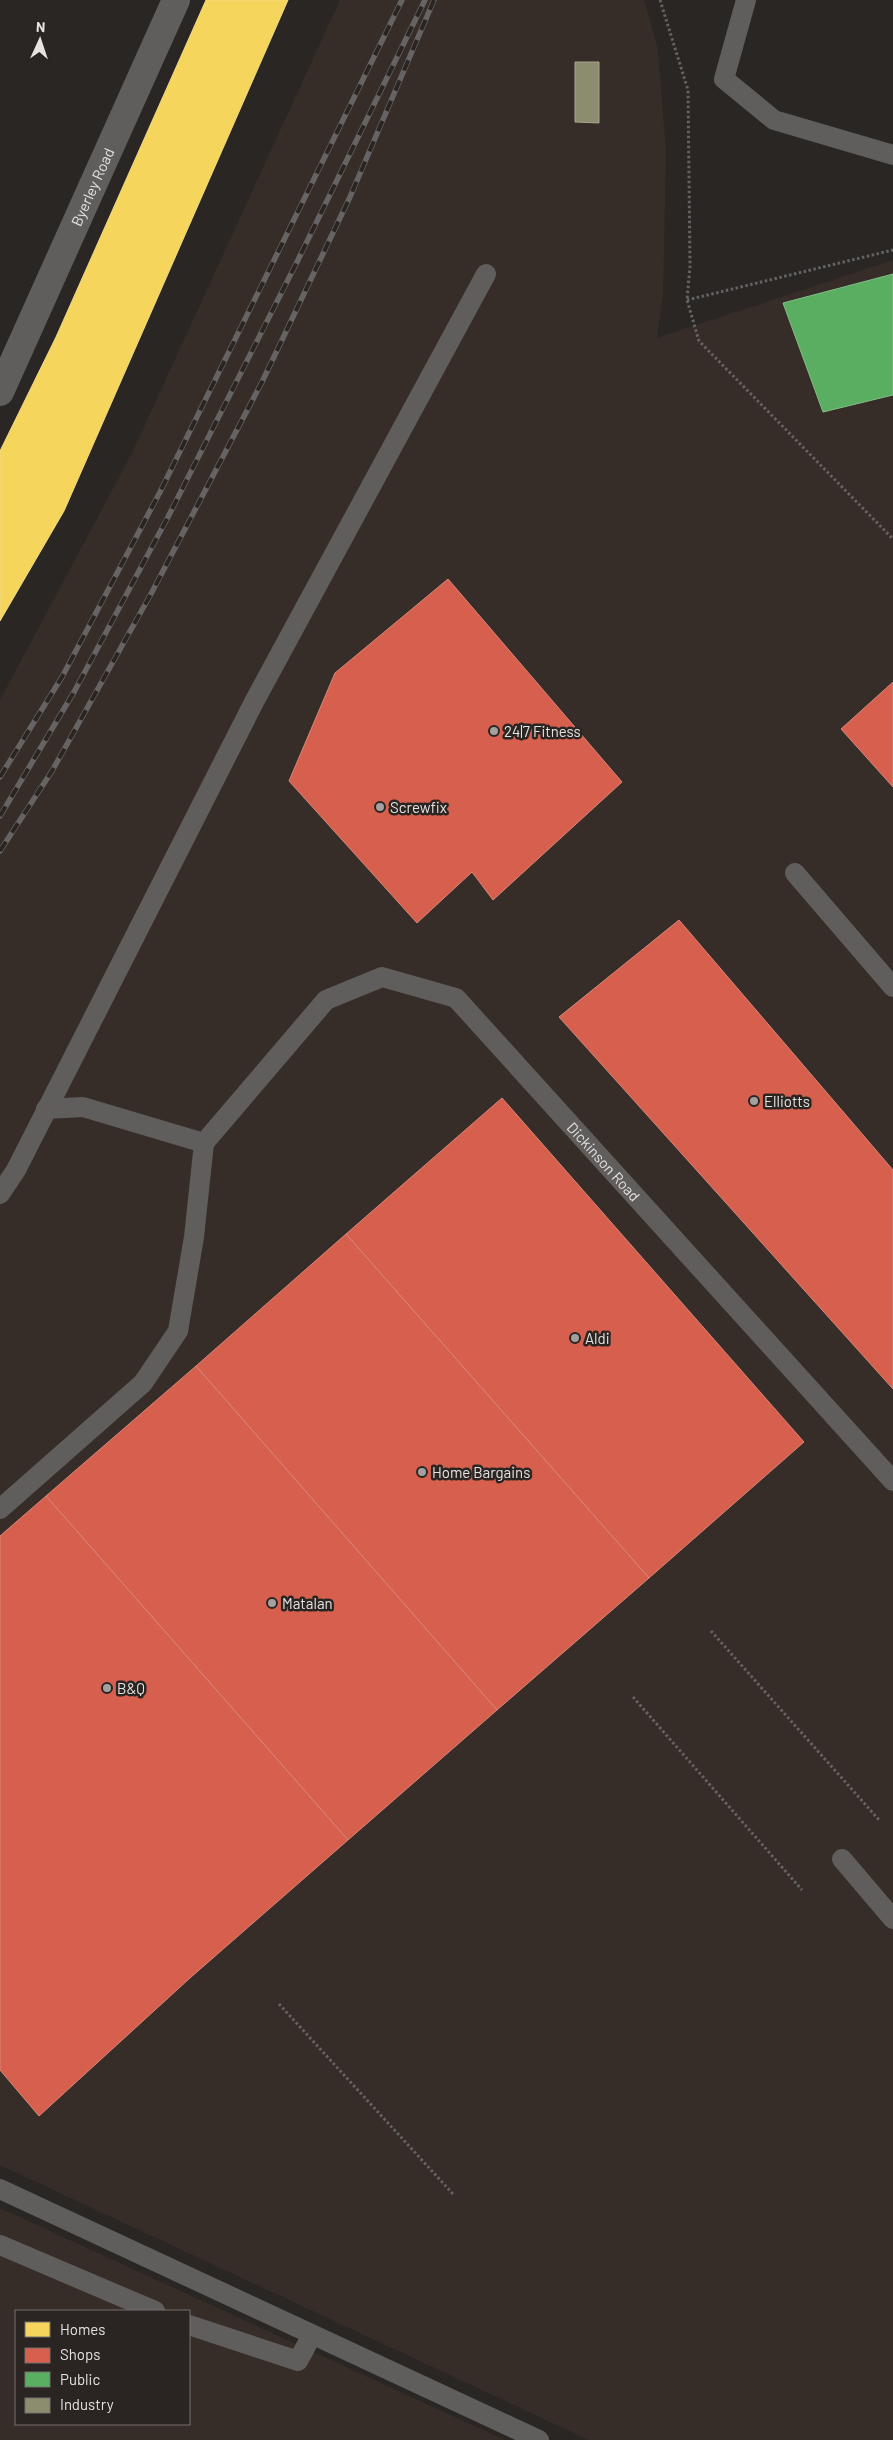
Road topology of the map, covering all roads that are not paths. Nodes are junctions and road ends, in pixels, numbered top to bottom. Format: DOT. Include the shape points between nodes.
graph roads {
  1 [pos="176,0"];
  2 [pos="746,0"];
  3 [pos="893,155"];
  4 [pos="486,274"];
  5 [pos="3,379"];
  6 [pos="795,873"];
  7 [pos="893,987"];
  8 [pos="46,1109"];
  9 [pos="204,1143"];
  10 [pos="0,1194"];
  11 [pos="886,1460"];
  12 [pos="893,1481"];
  13 [pos="0,1509"];
  14 [pos="842,1859"];
  15 [pos="893,1919"];
  16 [pos="0,2190"];
  17 [pos="0,2245"];
  18 [pos="153,2310"];
  19 [pos="190,2325"];
  20 [pos="312,2335"];
  21 [pos="539,2440"];
  1 -- 5 [label="street, Byerley Road"];
  2 -- 3 [label="lane" via="724,79 774,120"];
  4 -- 8 [label="lane" via="254,702"];
  6 -- 7 [label="lane"];
  8 -- 9 [label="lane" via="83,1107"];
  8 -- 10 [label="lane" via="16,1170"];
  9 -- 11 [label="lane, Dickinson Road" via="326,1000 382,977 456,998"];
  9 -- 13 [label="lane" via="194,1237 178,1331 143,1384"];
  11 -- 12 [label="lane, Dickinson Road"];
  14 -- 15 [label="lane"];
  16 -- 20 [label="lane"];
  17 -- 18 [label="lane"];
  19 -- 20 [label="lane" via="298,2361"];
  20 -- 21 [label="lane"];
}
